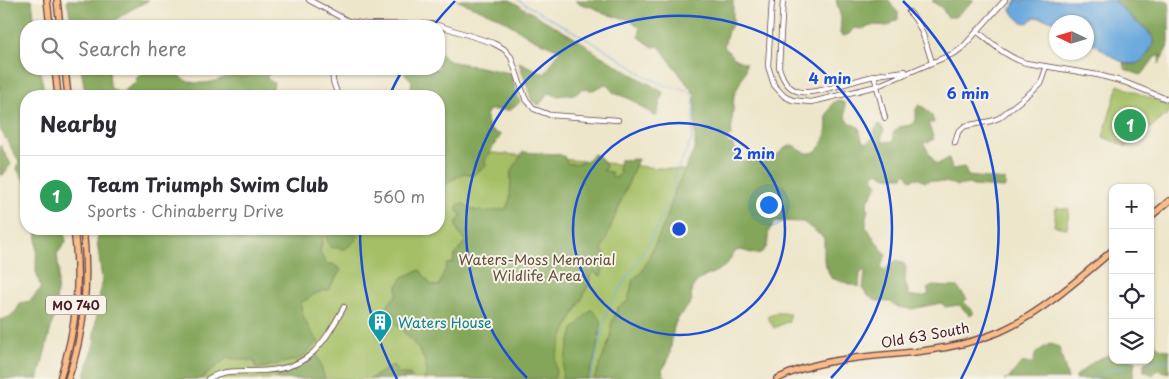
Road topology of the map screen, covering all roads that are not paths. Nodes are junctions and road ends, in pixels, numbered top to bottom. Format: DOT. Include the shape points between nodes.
graph roads {
  1 [pos="47,0"];
  2 [pos="57,0"];
  3 [pos="309,0"];
  4 [pos="772,0"];
  5 [pos="784,0"];
  6 [pos="1005,0"];
  7 [pos="908,12"];
  8 [pos="49,20"];
  9 [pos="59,20"];
  10 [pos="341,20"];
  11 [pos="445,28"];
  12 [pos="977,31"];
  13 [pos="932,62"];
  14 [pos="1046,66"];
  15 [pos="911,70"];
  16 [pos="56,75"];
  17 [pos="66,75"];
  18 [pos="332,75"];
  19 [pos="874,75"];
  20 [pos="877,86"];
  21 [pos="57,90"];
  22 [pos="67,90"];
  23 [pos="336,90"];
  24 [pos="1169,100"];
  25 [pos="885,118"];
  26 [pos="618,120"];
  27 [pos="954,143"];
  28 [pos="1169,201"];
  29 [pos="1154,214"];
  30 [pos="74,235"];
  31 [pos="84,235"];
  32 [pos="1109,253"];
  33 [pos="344,308"];
  34 [pos="60,379"];
  35 [pos="68,379"];
  36 [pos="208,379"];
  37 [pos="776,379"];
  1 -- 8 [label="main road"];
  2 -- 9 [label="main road"];
  3 -- 10 [label="street"];
  4 -- 20 [label="street" via="768,66 774,85 784,96 810,102"];
  5 -- 19 [label="street" via="779,60 785,82 800,92 808,92"];
  6 -- 12 [label="street"];
  7 -- 13 [label="street" via="920,27"];
  11 -- 26 [label="street" via="504,49 511,58 525,98 534,108 550,115"];
  12 -- 13 [label="street" via="955,53"];
  12 -- 14 [label="street" via="1015,60"];
  13 -- 15 [label="street"];
  14 -- 24 [label="street" via="1124,82"];
  14 -- 27 [label="street" via="1040,83 1031,92 999,118 965,126 958,132"];
  15 -- 19 [label="street"];
  15 -- 20 [label="street"];
  16 -- 21 [label="main road"];
  17 -- 22 [label="main road"];
  18 -- 23 [label="street"];
  19 -- 20 [label="street"];
  20 -- 25 [label="street"];
  28 -- 29 [label="main road"];
  30 -- 34 [label="main road, MO 740" via="75,320"];
  31 -- 35 [label="main road, MO 740" via="84,307"];
  32 -- 37 [label="main road, Old 63 South" via="1046,305 1000,331 928,350 820,363"];
  33 -- 36 [label="street" via="328,336 305,360 272,370 226,371"];
}
